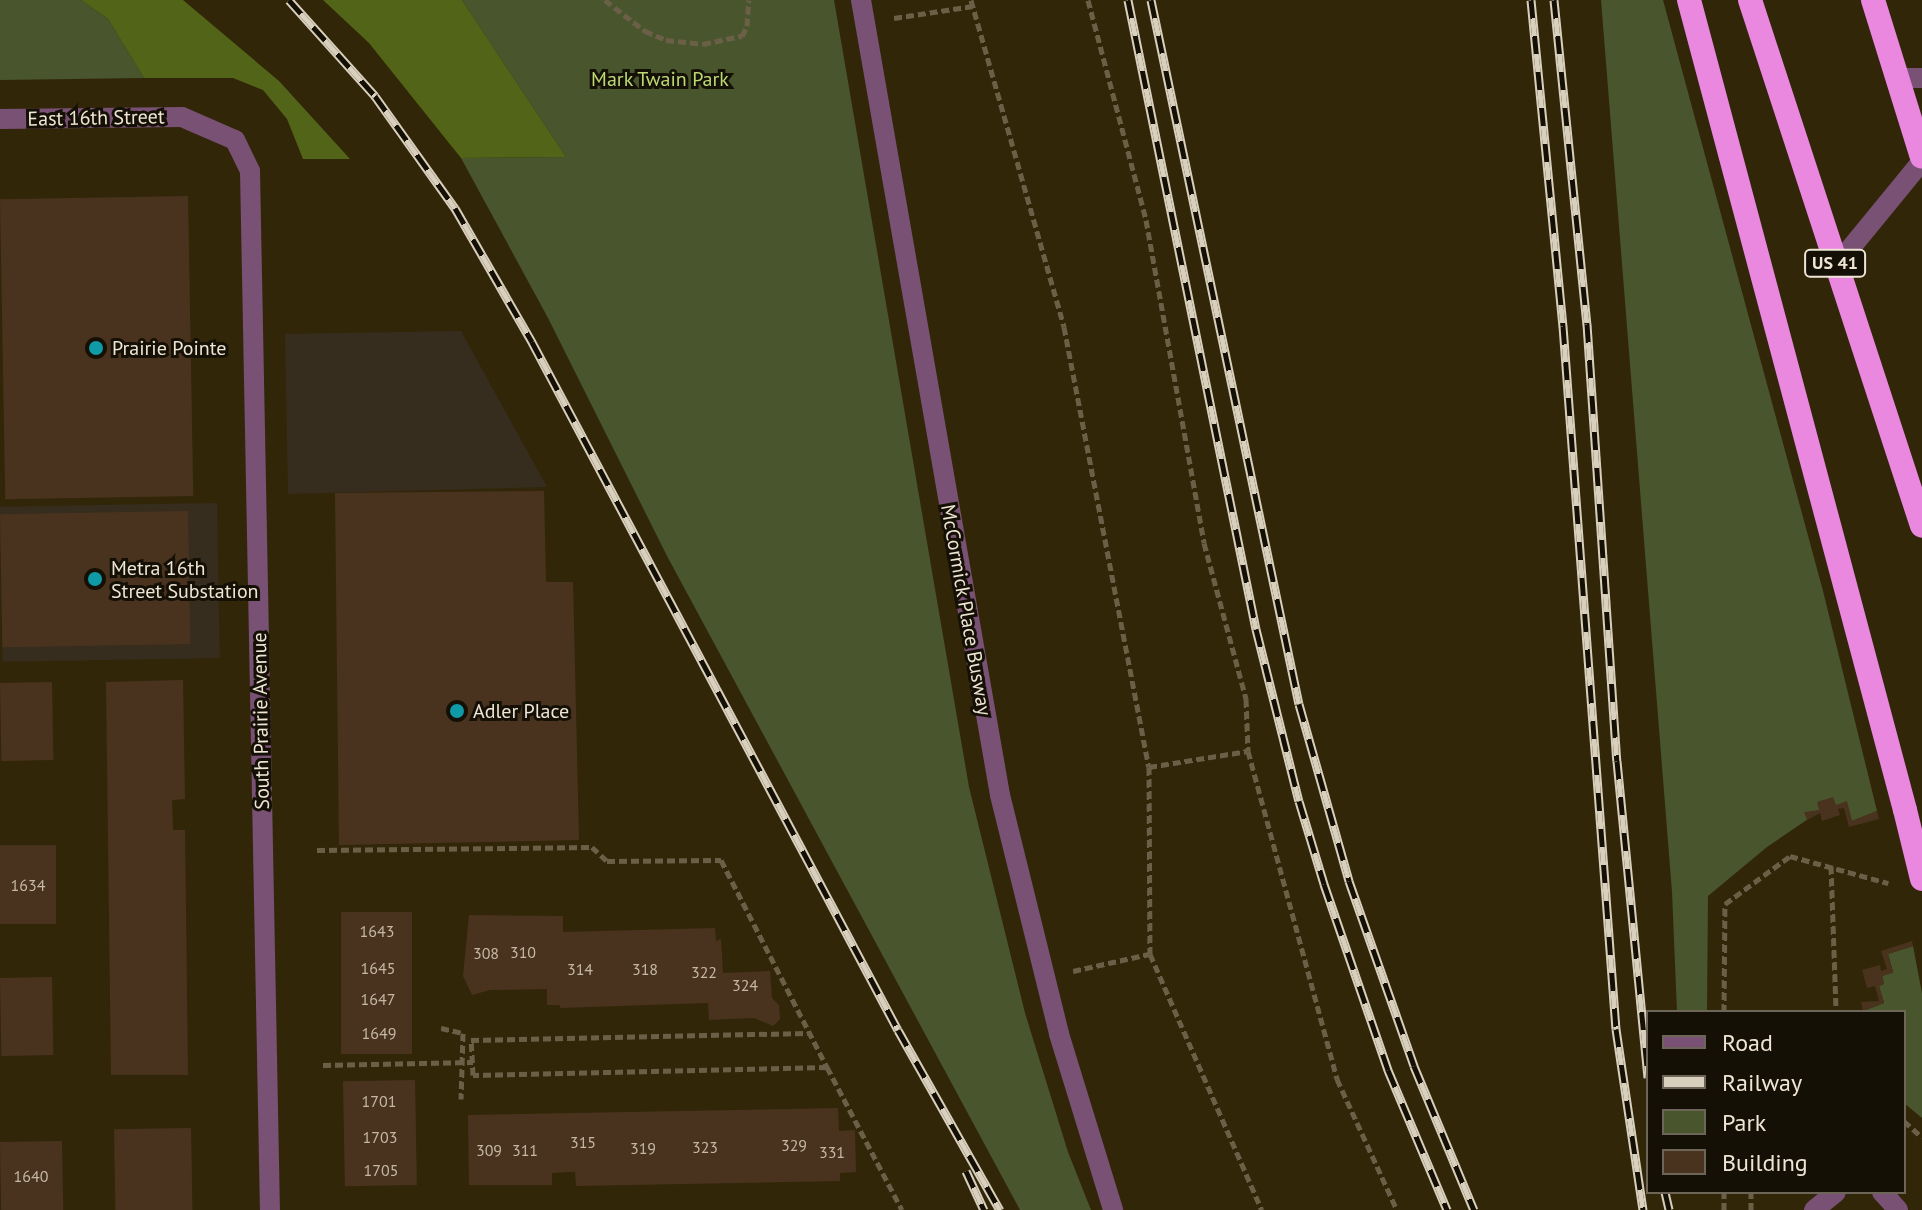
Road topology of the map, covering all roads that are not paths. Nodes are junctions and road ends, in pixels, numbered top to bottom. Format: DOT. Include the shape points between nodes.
graph roads {
  1 [pos="861,0"];
  2 [pos="1689,0"];
  3 [pos="1750,0"];
  4 [pos="1873,0"];
  5 [pos="1897,78"];
  6 [pos="1922,78"];
  7 [pos="0,119"];
  8 [pos="235,140"];
  9 [pos="1922,159"];
  10 [pos="1836,266"];
  11 [pos="1922,526"];
  12 [pos="1922,879"];
  13 [pos="1834,1194"];
  14 [pos="1884,1194"];
  15 [pos="270,1210"];
  16 [pos="1113,1210"];
  17 [pos="1814,1210"];
  18 [pos="1898,1210"];
  1 -- 16 [label="street, McCormick Place Busway" via="1000,795 1045,977"];
  2 -- 12 [label="highway, bridge"];
  3 -- 10 [label="highway, US 41"];
  4 -- 5 [label="highway"];
  5 -- 6 [label="street"];
  5 -- 9 [label="highway"];
  7 -- 8 [label="street, East 16th Street" via="182,117"];
  8 -- 15 [label="street, South Prairie Avenue" via="250,171"];
  9 -- 10 [label="street"];
  10 -- 11 [label="highway, US 41"];
  13 -- 17 [label="street"];
  14 -- 18 [label="street"];
}
